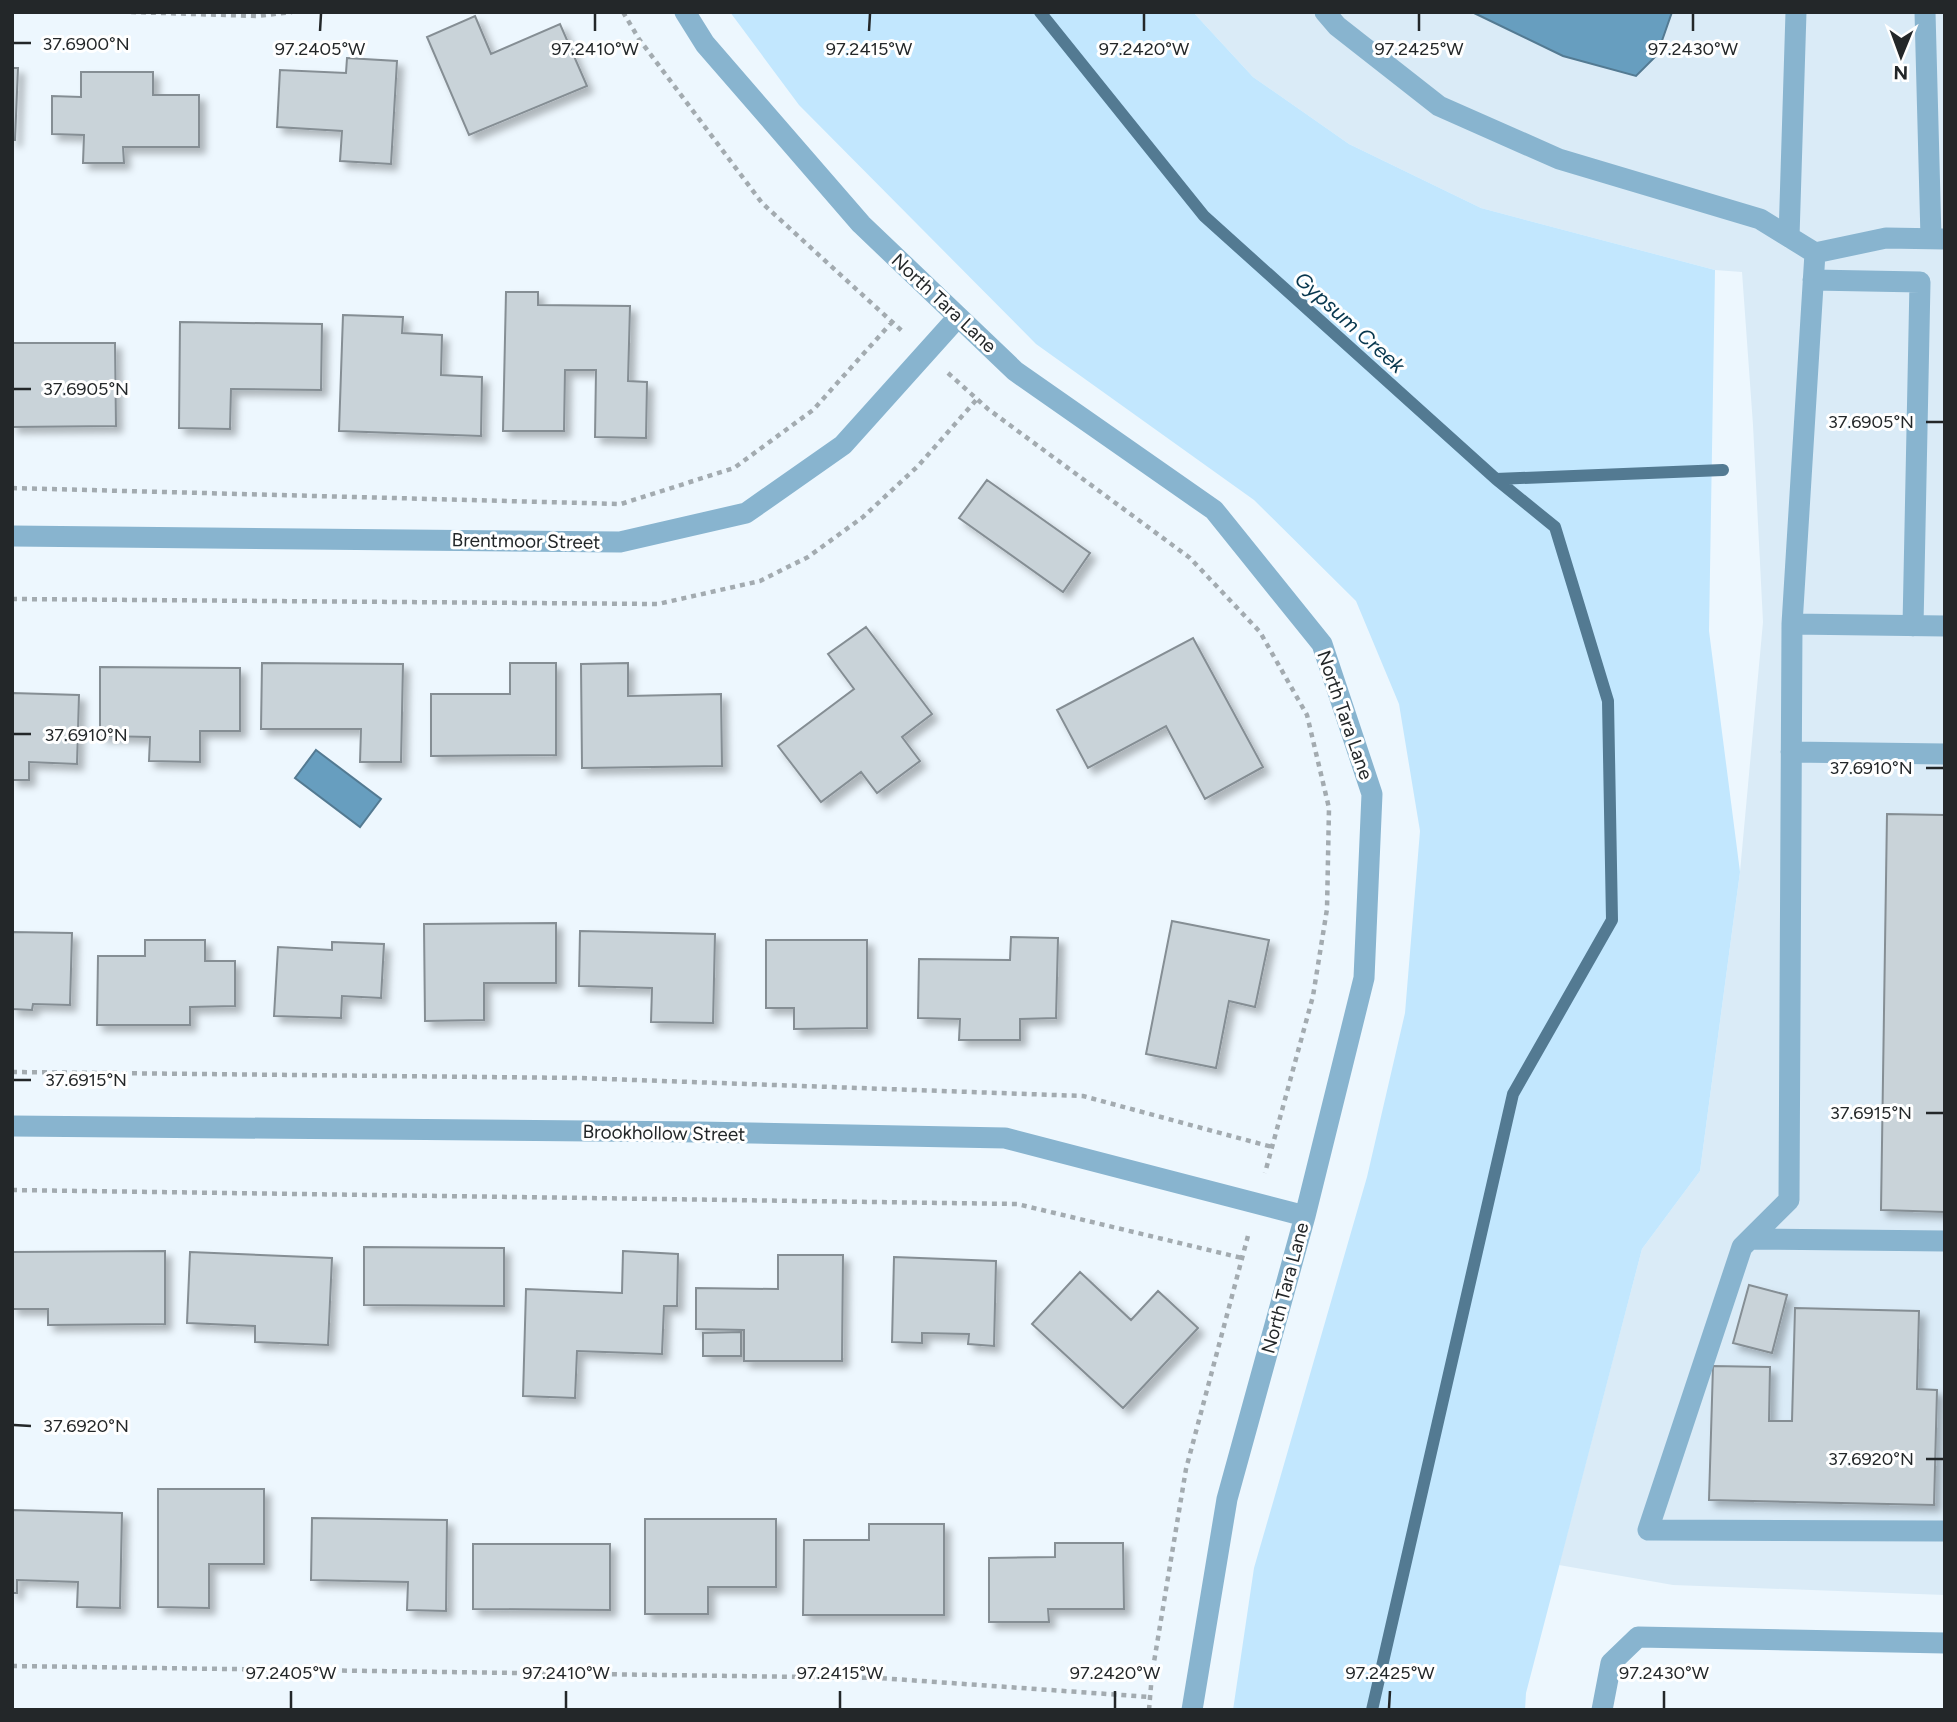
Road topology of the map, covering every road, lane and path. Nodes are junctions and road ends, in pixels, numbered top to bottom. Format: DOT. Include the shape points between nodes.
graph roads {
  1 [pos="131,12"];
  2 [pos="292,12"];
  3 [pos="624,12"];
  4 [pos="685,12"];
  5 [pos="1325,12"];
  6 [pos="1796,12"];
  7 [pos="1925,12"];
  8 [pos="1789,236"];
  9 [pos="1938,238"];
  10 [pos="1815,253"];
  11 [pos="1814,280"];
  12 [pos="958,317"];
  13 [pos="892,323"];
  14 [pos="926,353"];
  15 [pos="12,488"];
  16 [pos="12,536"];
  17 [pos="1791,624"];
  18 [pos="1913,626"];
  19 [pos="1945,626"];
  20 [pos="1791,752"];
  21 [pos="1945,754"];
  22 [pos="12,1072"];
  23 [pos="12,1126"];
  24 [pos="1272,1147"];
  25 [pos="12,1190"];
  26 [pos="1257,1203"];
  27 [pos="1305,1216"];
  28 [pos="1751,1239"];
  29 [pos="1945,1241"];
  30 [pos="1242,1258"];
  31 [pos="1945,1531"];
  32 [pos="1945,1643"];
  33 [pos="12,1666"];
  34 [pos="1150,1697"];
  35 [pos="1149,1710"];
  36 [pos="1192,1710"];
  37 [pos="1602,1710"];
  1 -- 2 [label="path" via="257,16"];
  3 -- 13 [label="path" via="639,39 761,203"];
  4 -- 12 [label="street, North Tara Lane" via="705,44 860,225"];
  5 -- 8 [label="street" via="1439,106 1559,159 1760,219"];
  6 -- 8 [label="street"];
  7 -- 9 [label="street"];
  8 -- 10 [label="street"];
  9 -- 10 [label="street" via="1886,237"];
  10 -- 11 [label="street"];
  11 -- 17 [label="street"];
  11 -- 18 [label="street" via="1920,282"];
  12 -- 14 [label="street, Brentmoor Street"];
  12 -- 27 [label="street, North Tara Lane" via="1015,371 1214,510 1322,644 1372,794 1364,978"];
  13 -- 14 [label="path"];
  13 -- 15 [label="path" via="813,410 734,468 621,504"];
  14 -- 16 [label="street, Brentmoor Street" via="844,445 746,513 620,542"];
  14 -- 24 [label="path" via="988,409 1190,558 1260,632 1307,715 1329,808 1327,909 1313,996"];
  17 -- 18 [label="street"];
  17 -- 20 [label="street"];
  18 -- 19 [label="street"];
  20 -- 21 [label="street"];
  20 -- 28 [label="street" via="1789,1200"];
  22 -- 24 [label="path" via="579,1078 1083,1096"];
  23 -- 26 [label="street, Brookhollow Street" via="1006,1139"];
  24 -- 26 [label="path"];
  25 -- 30 [label="path" via="1017,1204"];
  26 -- 27 [label="street, Brookhollow Street"];
  26 -- 30 [label="path"];
  27 -- 36 [label="street, North Tara Lane" via="1227,1499"];
  28 -- 29 [label="street"];
  28 -- 31 [label="street" via="1742,1247 1648,1531"];
  30 -- 34 [label="path" via="1186,1469"];
  32 -- 37 [label="street" via="1638,1637 1611,1663"];
  33 -- 34 [label="path" via="879,1678"];
  34 -- 35 [label="path"];
}
